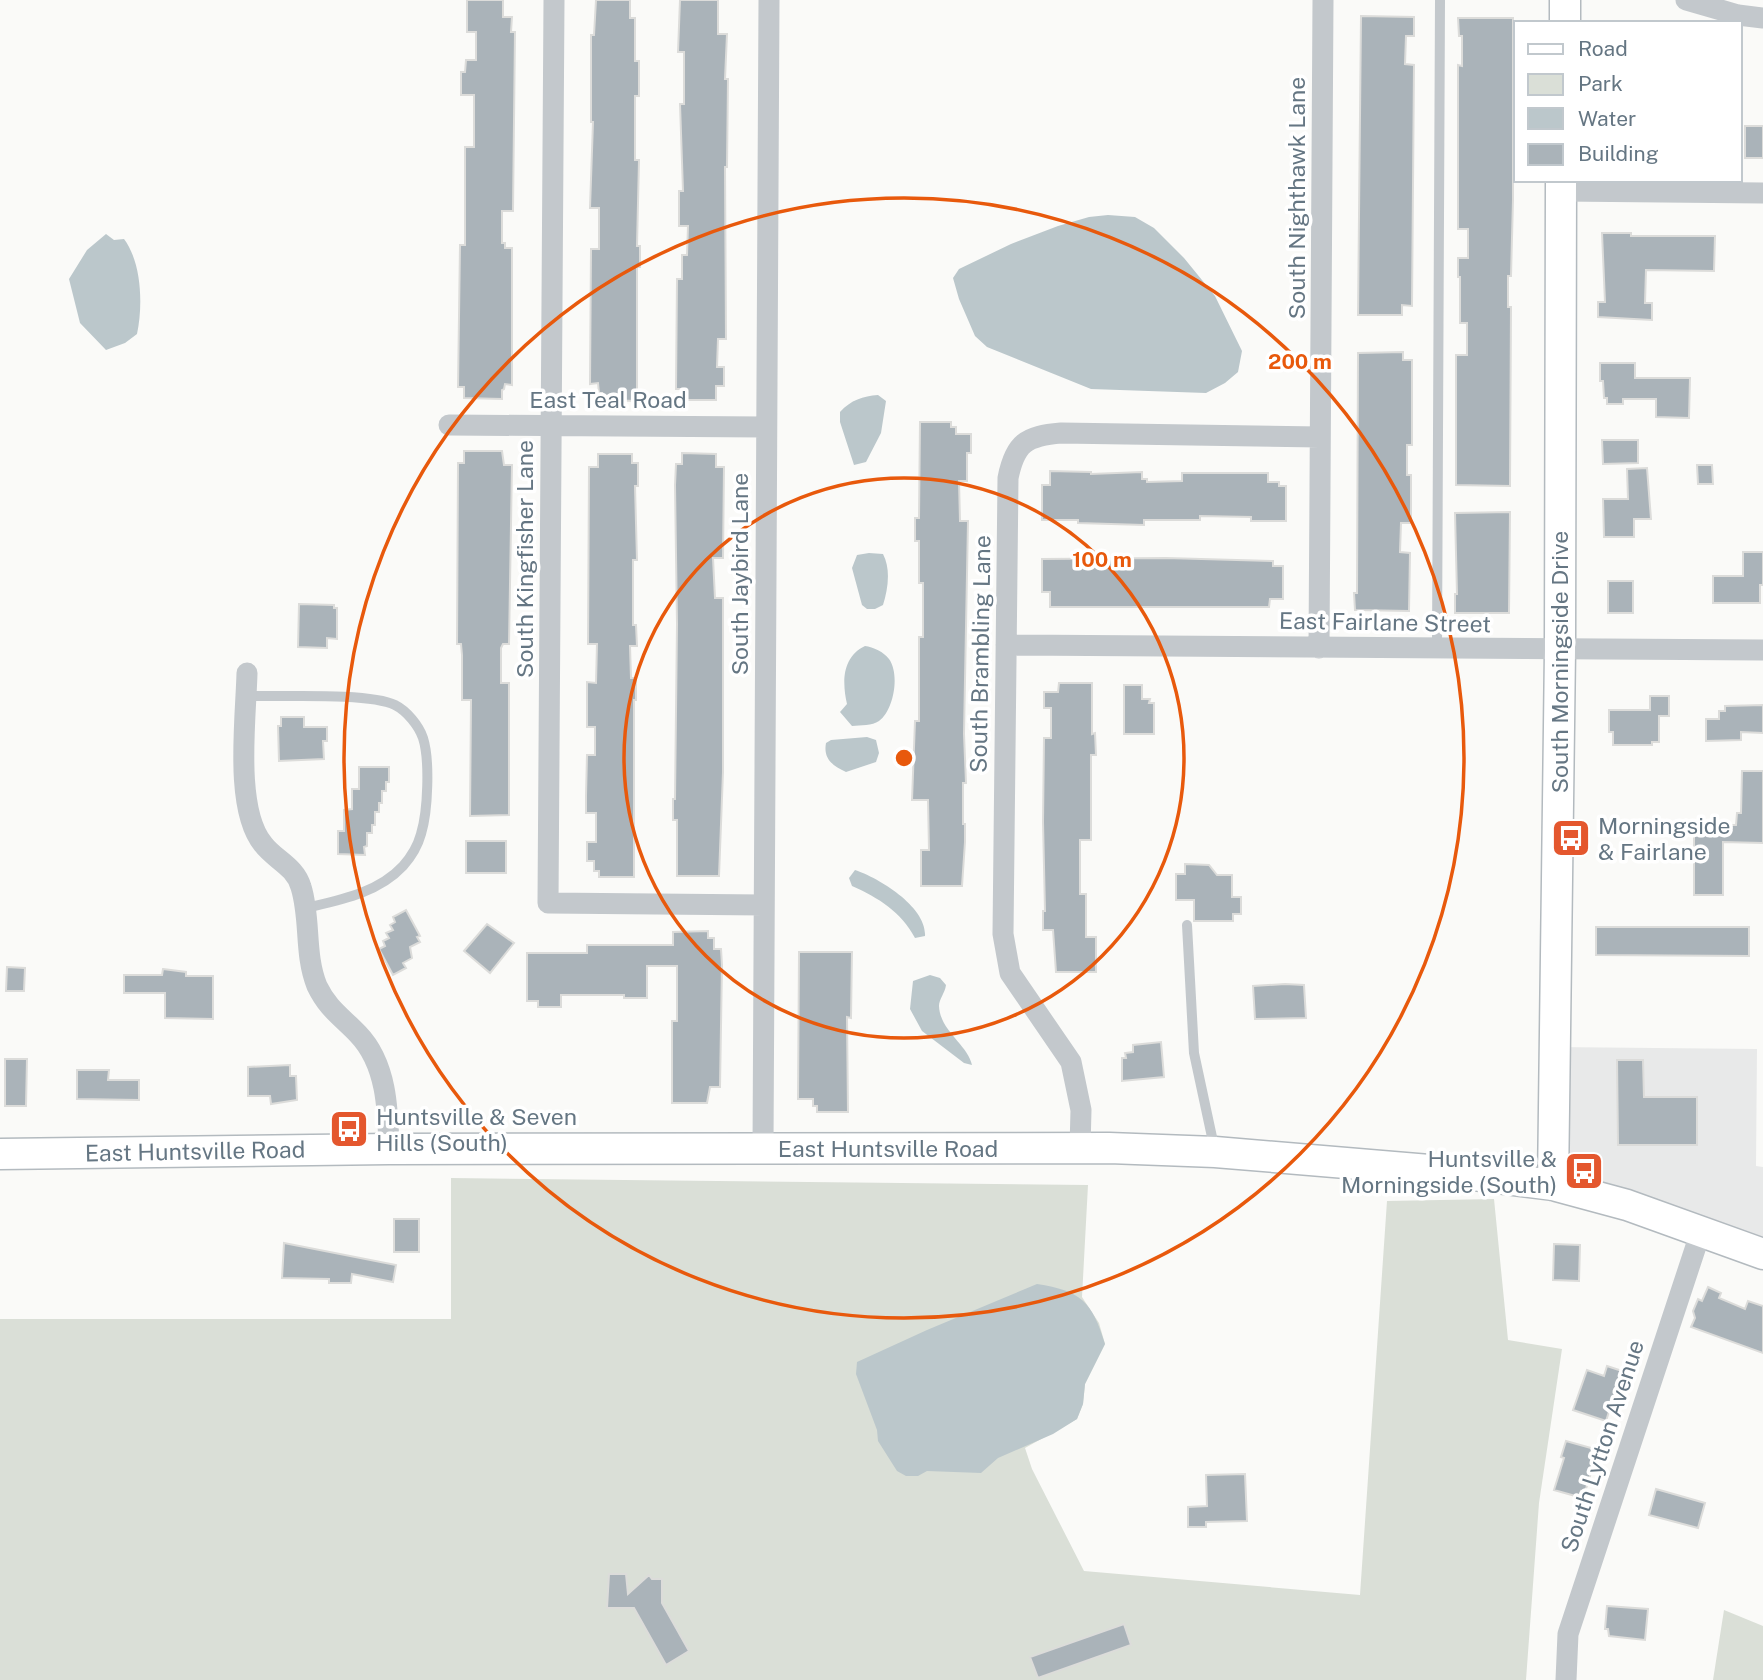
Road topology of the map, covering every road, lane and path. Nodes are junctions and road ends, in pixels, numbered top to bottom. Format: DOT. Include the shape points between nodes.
graph roads {
  1 [pos="554,0"];
  2 [pos="769,0"];
  3 [pos="1323,0"];
  4 [pos="1440,0"];
  5 [pos="1566,0"];
  6 [pos="1686,0"];
  7 [pos="1763,18"];
  8 [pos="1565,21"];
  9 [pos="1561,186"];
  10 [pos="1763,193"];
  11 [pos="449,425"];
  12 [pos="551,425"];
  13 [pos="766,427"];
  14 [pos="1321,437"];
  15 [pos="1006,645"];
  16 [pos="1319,648"];
  17 [pos="1437,649"];
  18 [pos="1560,650"];
  19 [pos="1763,650"];
  20 [pos="247,673"];
  21 [pos="246,696"];
  22 [pos="764,905"];
  23 [pos="306,908"];
  24 [pos="1187,925"];
  25 [pos="762,1148"];
  26 [pos="1080,1148"];
  27 [pos="388,1149"];
  28 [pos="1215,1152"];
  29 [pos="0,1154"];
  30 [pos="1553,1185"];
  31 [pos="1701,1231"];
  32 [pos="1763,1254"];
  33 [pos="1566,1680"];
  1 -- 12 [label="street, South Kingfisher Lane"];
  2 -- 13 [label="street, South Jaybird Lane"];
  3 -- 14 [label="street, South Nighthawk Lane"];
  4 -- 17 [label="lane"];
  5 -- 8 [label="main road"];
  6 -- 7 [label="street"];
  9 -- 10 [label="street"];
  9 -- 18 [label="main road, South Morningside Drive"];
  11 -- 12 [label="street, East Teal Road"];
  12 -- 13 [label="street, East Teal Road"];
  12 -- 22 [label="street, South Kingfisher Lane" via="548,903"];
  13 -- 22 [label="street, South Jaybird Lane"];
  14 -- 15 [label="street, South Brambling Lane" via="1061,433 1038,435 1022,444 1012,459 1008,478"];
  14 -- 16 [label="street, South Nighthawk Lane"];
  15 -- 16 [label="street, East Fairlane Street"];
  15 -- 26 [label="street, South Brambling Lane" via="1003,934 1010,974 1071,1062 1081,1110"];
  16 -- 17 [label="street, East Fairlane Street"];
  17 -- 18 [label="street, East Fairlane Street"];
  18 -- 19 [label="street, East Fairlane Street"];
  18 -- 30 [label="main road, South Morningside Drive"];
  20 -- 21 [label="street"];
  21 -- 23 [label="street" via="244,786 249,817 262,844 287,863 300,883"];
  21 -- 23 [label="lane" via="376,699 397,706 412,719 422,737 425,808 412,855 379,885"];
  22 -- 25 [label="street, South Jaybird Lane"];
  23 -- 27 [label="street" via="308,947 317,985 334,1013 360,1035 379,1065 388,1112"];
  24 -- 28 [label="lane" via="1194,1052"];
  25 -- 26 [label="main road, East Huntsville Road"];
  25 -- 27 [label="main road, East Huntsville Road"];
  26 -- 28 [label="main road, East Huntsville Road"];
  27 -- 29 [label="main road, East Huntsville Road"];
  28 -- 30 [label="main road, East Huntsville Road"];
  30 -- 31 [label="main road, East Huntsville Road"];
  31 -- 32 [label="main road, East Huntsville Road"];
  31 -- 33 [label="street, South Lytton Avenue" via="1568,1634"];
}
